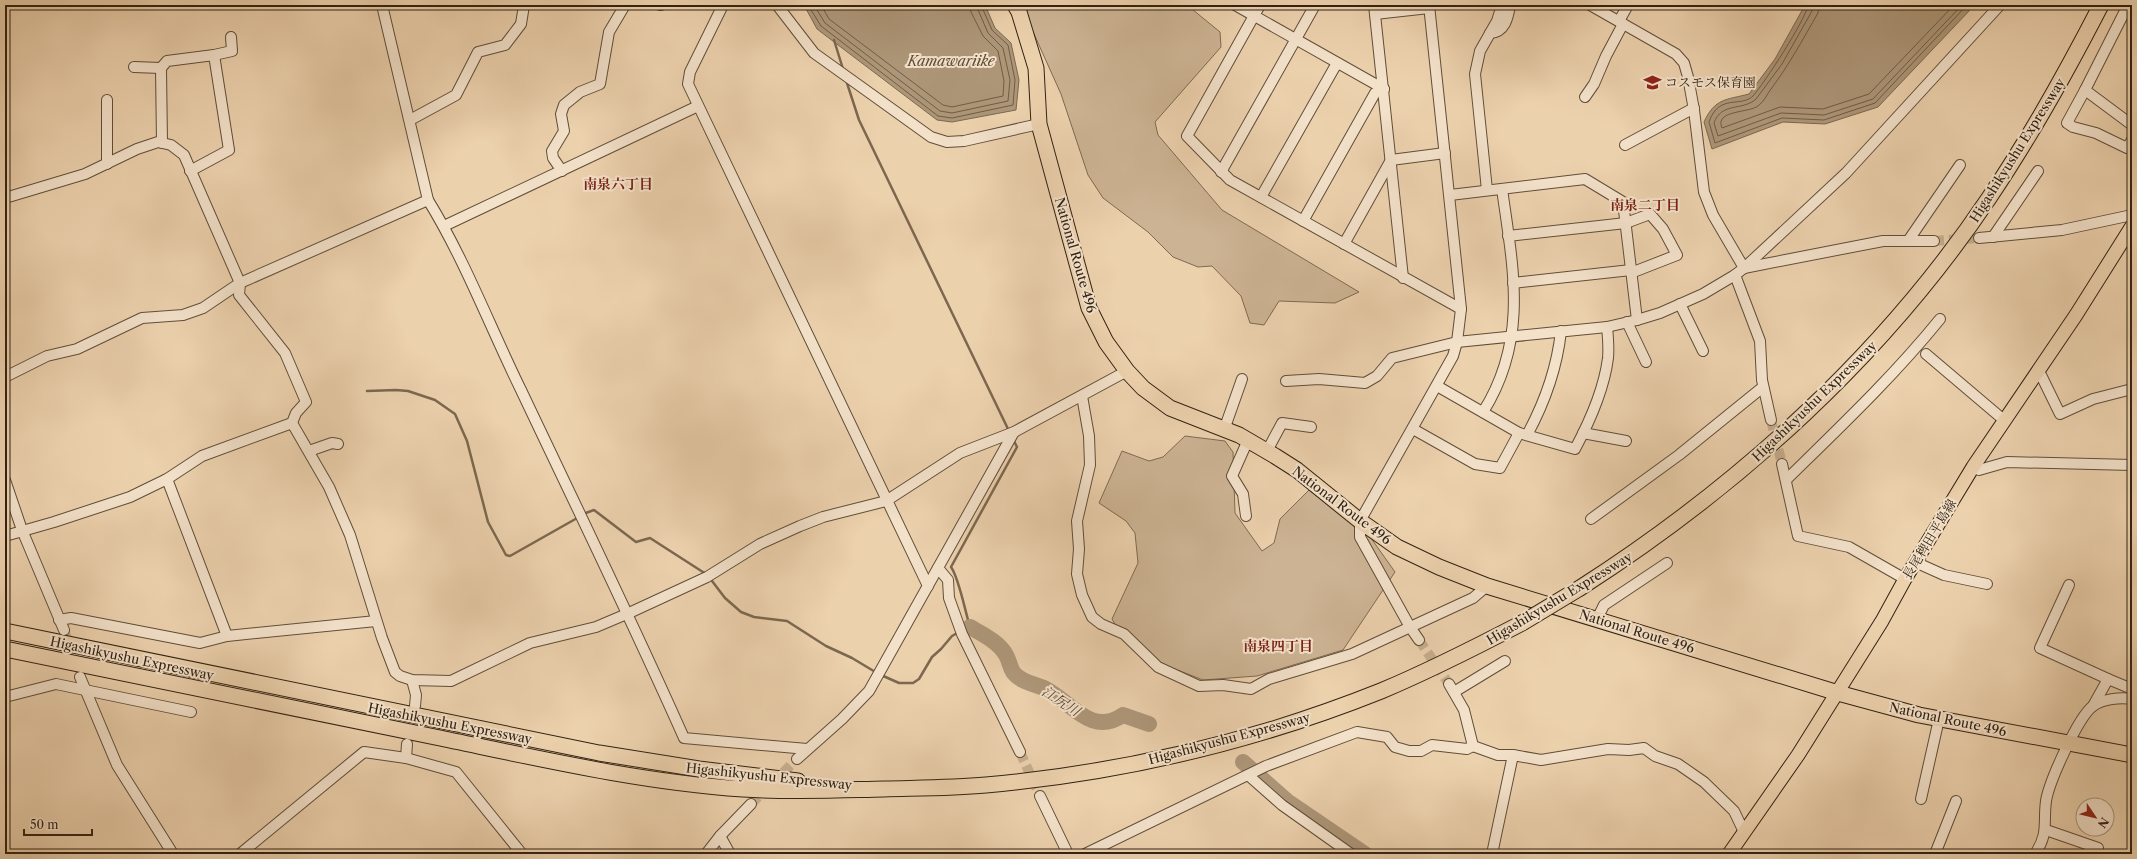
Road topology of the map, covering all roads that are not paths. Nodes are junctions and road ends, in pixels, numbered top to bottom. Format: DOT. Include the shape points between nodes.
graph roads {
  1 [pos="382,5"];
  2 [pos="524,5"];
  3 [pos="625,5"];
  4 [pos="723,5"];
  5 [pos="777,5"];
  6 [pos="1015,5"];
  7 [pos="1235,5"];
  8 [pos="1260,5"];
  9 [pos="1315,5"];
  10 [pos="1502,5"];
  11 [pos="1510,5"];
  12 [pos="1590,5"];
  13 [pos="1628,5"];
  14 [pos="2000,5"];
  15 [pos="2100,5"];
  16 [pos="2128,5"];
  17 [pos="1429,7"];
  18 [pos="1375,9"];
  19 [pos="1603,9"];
  20 [pos="1254,16"];
  21 [pos="1621,23"];
  22 [pos="1490,33"];
  23 [pos="230,38"];
  24 [pos="1294,39"];
  25 [pos="214,55"];
  26 [pos="1337,63"];
  27 [pos="134,67"];
  28 [pos="161,68"];
  29 [pos="1384,89"];
  30 [pos="2085,90"];
  31 [pos="1585,97"];
  32 [pos="107,100"];
  33 [pos="698,106"];
  34 [pos="1694,108"];
  35 [pos="410,120"];
  36 [pos="1039,124"];
  37 [pos="2132,125"];
  38 [pos="2132,140"];
  39 [pos="162,143"];
  40 [pos="1625,145"];
  41 [pos="1445,153"];
  42 [pos="1391,160"];
  43 [pos="106,164"];
  44 [pos="1960,165"];
  45 [pos="190,171"];
  46 [pos="562,171"];
  47 [pos="2038,171"];
  48 [pos="1221,172"];
  49 [pos="1502,189"];
  50 [pos="1487,190"];
  51 [pos="1450,195"];
  52 [pos="1261,197"];
  53 [pos="5,198"];
  54 [pos="428,200"];
  55 [pos="2132,215"];
  56 [pos="1303,220"];
  57 [pos="1626,223"];
  58 [pos="444,226"];
  59 [pos="2132,226"];
  60 [pos="1508,236"];
  61 [pos="1993,237"];
  62 [pos="1979,238"];
  63 [pos="1908,241"];
  64 [pos="1934,241"];
  65 [pos="1344,244"];
  66 [pos="1744,268"];
  67 [pos="1631,270"];
  68 [pos="1735,275"];
  69 [pos="1404,278"];
  70 [pos="240,283"];
  71 [pos="1513,283"];
  72 [pos="1680,304"];
  73 [pos="1461,309"];
  74 [pos="1940,319"];
  75 [pos="1632,321"];
  76 [pos="1607,327"];
  77 [pos="1561,331"];
  78 [pos="1512,336"];
  79 [pos="1457,342"];
  80 [pos="1703,351"];
  81 [pos="1926,354"];
  82 [pos="1646,362"];
  83 [pos="2039,371"];
  84 [pos="1128,372"];
  85 [pos="5,377"];
  86 [pos="1242,379"];
  87 [pos="1286,381"];
  88 [pos="1437,386"];
  89 [pos="1763,387"];
  90 [pos="2132,389"];
  91 [pos="1082,396"];
  92 [pos="1483,412"];
  93 [pos="1771,420"];
  94 [pos="2005,421"];
  95 [pos="292,423"];
  96 [pos="1311,427"];
  97 [pos="1413,429"];
  98 [pos="1224,430"];
  99 [pos="1014,432"];
  100 [pos="1583,433"];
  101 [pos="1523,434"];
  102 [pos="1248,440"];
  103 [pos="1626,442"];
  104 [pos="338,444"];
  105 [pos="309,451"];
  106 [pos="1267,451"];
  107 [pos="1782,464"];
  108 [pos="2132,465"];
  109 [pos="1973,467"];
  110 [pos="168,479"];
  111 [pos="5,480"];
  112 [pos="1786,480"];
  113 [pos="886,501"];
  114 [pos="1246,516"];
  115 [pos="1591,519"];
  116 [pos="1360,521"];
  117 [pos="22,530"];
  118 [pos="5,536"];
  119 [pos="1915,562"];
  120 [pos="1667,563"];
  121 [pos="938,568"];
  122 [pos="1905,579"];
  123 [pos="1987,584"];
  124 [pos="2069,585"];
  125 [pos="928,586"];
  126 [pos="1487,586"];
  127 [pos="629,613"];
  128 [pos="1597,619"];
  129 [pos="59,620"];
  130 [pos="376,621"];
  131 [pos="1410,628"];
  132 [pos="64,630"];
  133 [pos="5,631"];
  134 [pos="226,636"];
  135 [pos="1419,640"];
  136 [pos="5,649"];
  137 [pos="1505,661"];
  138 [pos="80,677"];
  139 [pos="412,680"];
  140 [pos="2108,680"];
  141 [pos="2132,688"];
  142 [pos="86,692"];
  143 [pos="1838,693"];
  144 [pos="5,697"];
  145 [pos="2132,699"];
  146 [pos="415,706"];
  147 [pos="2093,706"];
  148 [pos="191,712"];
  149 [pos="1939,719"];
  150 [pos="2067,742"];
  151 [pos="406,744"];
  152 [pos="1473,746"];
  153 [pos="807,749"];
  154 [pos="1020,752"];
  155 [pos="1513,755"];
  156 [pos="2132,755"];
  157 [pos="406,758"];
  158 [pos="797,759"];
  159 [pos="1248,775"];
  160 [pos="899,788"];
  161 [pos="1040,796"];
  162 [pos="1921,799"];
  163 [pos="1956,801"];
  164 [pos="751,804"];
  165 [pos="2046,830"];
  166 [pos="1744,832"];
  167 [pos="720,836"];
  168 [pos="2098,848"];
  169 [pos="172,854"];
  170 [pos="240,854"];
  171 [pos="522,854"];
  172 [pos="706,854"];
  173 [pos="730,854"];
  174 [pos="1068,854"];
  175 [pos="1085,854"];
  176 [pos="1351,854"];
  177 [pos="1492,854"];
  178 [pos="1729,854"];
  179 [pos="1935,854"];
  180 [pos="2035,854"];
  1 -- 35 [label="street"];
  2 -- 35 [label="street" via="521,24 505,46 478,52 456,95"];
  3 -- 46 [label="street" via="609,32 600,84 580,92 561,109 564,131 552,151"];
  4 -- 33 [label="street" via="688,78 688,84"];
  5 -- 36 [label="street" via="814,53 931,137 947,142 964,141"];
  6 -- 36 [label="highway, National Route 496" via="1036,68"];
  7 -- 20 [label="street"];
  8 -- 20 [label="street"];
  9 -- 24 [label="street"];
  10 -- 22 [label="street"];
  11 -- 22 [label="street" via="1502,29"];
  12 -- 19 [label="street"];
  13 -- 21 [label="street"];
  14 -- 66 [label="street" via="1846,173"];
  15 -- 160 [label="highway, Higashikyushu Expressway, bridge" via="2078,50 2034,127 1989,198 1950,251 1878,339 1797,421 1744,469 1650,542 1580,588 1522,623 1383,690 1275,728 1159,758 1043,778 985,785"];
  16 -- 30 [label="street"];
  17 -- 18 [label="street"];
  17 -- 41 [label="street"];
  18 -- 29 [label="street"];
  19 -- 21 [label="street"];
  20 -- 24 [label="street"];
  20 -- 48 [label="street" via="1187,136"];
  21 -- 31 [label="street" via="1594,84"];
  21 -- 34 [label="street" via="1681,58"];
  22 -- 50 [label="street" via="1480,51 1475,74"];
  23 -- 25 [label="street" via="232,51"];
  24 -- 26 [label="street"];
  24 -- 48 [label="street"];
  25 -- 28 [label="street" via="167,61"];
  25 -- 45 [label="street" via="229,150"];
  26 -- 29 [label="street"];
  26 -- 52 [label="street"];
  27 -- 28 [label="street"];
  28 -- 39 [label="street"];
  29 -- 42 [label="street"];
  29 -- 56 [label="street" via="1375,93"];
  30 -- 37 [label="street"];
  30 -- 38 [label="street" via="2067,123 2127,148"];
  32 -- 43 [label="street"];
  33 -- 46 [label="street"];
  33 -- 113 [label="street"];
  34 -- 40 [label="street"];
  34 -- 66 [label="street" via="1704,192 1713,215"];
  35 -- 54 [label="street"];
  36 -- 84 [label="highway, National Route 496" via="1089,308 1106,342"];
  39 -- 43 [label="street" via="137,149"];
  39 -- 45 [label="street" via="171,145 184,155"];
  41 -- 42 [label="street"];
  41 -- 51 [label="street"];
  42 -- 65 [label="street"];
  42 -- 69 [label="street"];
  43 -- 53 [label="street" via="85,174"];
  44 -- 63 [label="street"];
  45 -- 70 [label="street"];
  46 -- 58 [label="street"];
  47 -- 61 [label="street"];
  48 -- 52 [label="street" via="1230,180"];
  49 -- 50 [label="street"];
  49 -- 57 [label="street" via="1585,179 1623,202"];
  49 -- 60 [label="street"];
  50 -- 51 [label="street"];
  51 -- 73 [label="street"];
  52 -- 56 [label="street"];
  54 -- 58 [label="street"];
  54 -- 70 [label="street"];
  55 -- 61 [label="street" via="2062,230"];
  56 -- 65 [label="street"];
  57 -- 60 [label="street"];
  57 -- 67 [label="street"];
  57 -- 67 [label="street" via="1650,214 1663,229 1677,255 1636,271"];
  58 -- 127 [label="street"];
  59 -- 83 [label="main road, 長尾稗田平島線"];
  60 -- 71 [label="street"];
  61 -- 62 [label="street"];
  63 -- 64 [label="street"];
  63 -- 66 [label="street" via="1883,241"];
  65 -- 69 [label="street"];
  66 -- 68 [label="street"];
  67 -- 71 [label="street"];
  67 -- 75 [label="street"];
  68 -- 72 [label="street"];
  68 -- 89 [label="street" via="1760,341"];
  69 -- 73 [label="street"];
  70 -- 85 [label="street" via="203,308 183,315 142,318 77,349 47,356"];
  70 -- 95 [label="street" via="239,296 285,353 306,402 296,412"];
  71 -- 78 [label="street"];
  72 -- 75 [label="street"];
  72 -- 80 [label="street"];
  73 -- 79 [label="street"];
  74 -- 112 [label="street" via="1872,397"];
  75 -- 76 [label="street"];
  75 -- 82 [label="street"];
  76 -- 77 [label="street"];
  76 -- 100 [label="street" via="1608,357 1604,376"];
  77 -- 78 [label="street"];
  77 -- 101 [label="street" via="1555,368 1538,416"];
  78 -- 79 [label="street"];
  78 -- 92 [label="street" via="1502,377"];
  79 -- 87 [label="street" via="1392,358 1378,376 1365,383 1319,379"];
  79 -- 88 [label="street" via="1453,356"];
  81 -- 94 [label="street"];
  83 -- 90 [label="street" via="2060,414 2093,399"];
  83 -- 94 [label="main road, 長尾稗田平島線"];
  84 -- 91 [label="street"];
  84 -- 98 [label="highway, National Route 496" via="1143,388 1170,408"];
  86 -- 98 [label="street"];
  88 -- 92 [label="street"];
  88 -- 97 [label="street"];
  89 -- 93 [label="street"];
  89 -- 115 [label="street" via="1679,455"];
  91 -- 99 [label="street"];
  91 -- 131 [label="street" via="1089,436 1090,465 1077,521 1077,574 1082,594 1092,617 1124,634 1158,667 1199,686 1223,685 1251,689 1269,679 1352,654"];
  92 -- 101 [label="street"];
  94 -- 109 [label="main road, 長尾稗田平島線"];
  95 -- 105 [label="street"];
  95 -- 110 [label="street" via="202,456"];
  96 -- 106 [label="street" via="1282,423"];
  97 -- 101 [label="street" via="1475,464 1500,468"];
  97 -- 116 [label="street"];
  98 -- 102 [label="highway, National Route 496"];
  99 -- 113 [label="street" via="960,453"];
  99 -- 121 [label="street"];
  100 -- 101 [label="street" via="1575,449"];
  100 -- 103 [label="street"];
  102 -- 106 [label="highway, National Route 496"];
  102 -- 114 [label="street" via="1232,476 1243,494"];
  104 -- 105 [label="street" via="332,443"];
  105 -- 130 [label="street" via="329,487 350,535"];
  106 -- 116 [label="highway, National Route 496" via="1297,470"];
  107 -- 112 [label="street"];
  108 -- 109 [label="street" via="2007,462 1979,470"];
  109 -- 119 [label="main road, 長尾稗田平島線"];
  110 -- 117 [label="street" via="130,497"];
  110 -- 134 [label="street"];
  111 -- 117 [label="street"];
  112 -- 122 [label="street" via="1798,536 1850,548"];
  113 -- 125 [label="street"];
  113 -- 127 [label="street" via="823,517 793,529 760,544 707,577"];
  116 -- 126 [label="highway, National Route 496" via="1397,546 1439,567"];
  116 -- 131 [label="street" via="1360,537"];
  117 -- 118 [label="street"];
  117 -- 129 [label="street"];
  119 -- 122 [label="main road, 長尾稗田平島線"];
  119 -- 123 [label="street" via="1944,575"];
  120 -- 128 [label="street" via="1604,605"];
  121 -- 125 [label="street"];
  121 -- 154 [label="street" via="948,580 949,598 962,634"];
  122 -- 143 [label="main road, 長尾稗田平島線"];
  124 -- 140 [label="street" via="2040,648"];
  125 -- 153 [label="street" via="869,691 842,719"];
  126 -- 128 [label="highway, National Route 496"];
  126 -- 131 [label="street" via="1473,598"];
  127 -- 139 [label="street" via="596,627 530,643 451,681"];
  127 -- 153 [label="street" via="684,738"];
  128 -- 143 [label="highway, National Route 496"];
  129 -- 132 [label="street"];
  129 -- 134 [label="street" via="71,618 200,643"];
  130 -- 134 [label="street"];
  130 -- 139 [label="street" via="395,672"];
  131 -- 135 [label="street"];
  133 -- 160 [label="highway, Higashikyushu Expressway" via="599,753 746,776"];
  136 -- 160 [label="highway, Higashikyushu Expressway" via="596,770 652,779 744,789"];
  137 -- 152 [label="street" via="1451,688 1464,710"];
  138 -- 142 [label="street"];
  139 -- 146 [label="street" via="416,695"];
  140 -- 141 [label="street"];
  140 -- 147 [label="street"];
  142 -- 144 [label="street" via="56,684"];
  142 -- 148 [label="street"];
  142 -- 169 [label="street" via="117,765"];
  143 -- 149 [label="highway, National Route 496"];
  143 -- 166 [label="main road, 長尾稗田平島線"];
  145 -- 147 [label="street" via="2122,698"];
  147 -- 150 [label="street"];
  149 -- 150 [label="highway, National Route 496"];
  149 -- 162 [label="street"];
  150 -- 156 [label="highway, National Route 496"];
  150 -- 165 [label="street" via="2046,800"];
  151 -- 157 [label="street"];
  152 -- 155 [label="street" via="1498,755"];
  152 -- 159 [label="street" via="1467,749 1432,745 1421,751 1409,751 1395,747 1387,737 1357,732"];
  153 -- 158 [label="street"];
  155 -- 166 [label="street" via="1541,760 1608,750 1644,748 1655,756 1678,764 1704,782 1734,812"];
  155 -- 177 [label="street"];
  157 -- 170 [label="street" via="364,752"];
  157 -- 171 [label="street" via="456,772"];
  159 -- 175 [label="street"];
  159 -- 176 [label="street" via="1282,804"];
  161 -- 174 [label="street"];
  163 -- 179 [label="street"];
  164 -- 167 [label="street"];
  165 -- 168 [label="street"];
  165 -- 180 [label="street"];
  166 -- 178 [label="main road, 長尾稗田平島線"];
  167 -- 172 [label="street"];
  167 -- 173 [label="street"];
}
